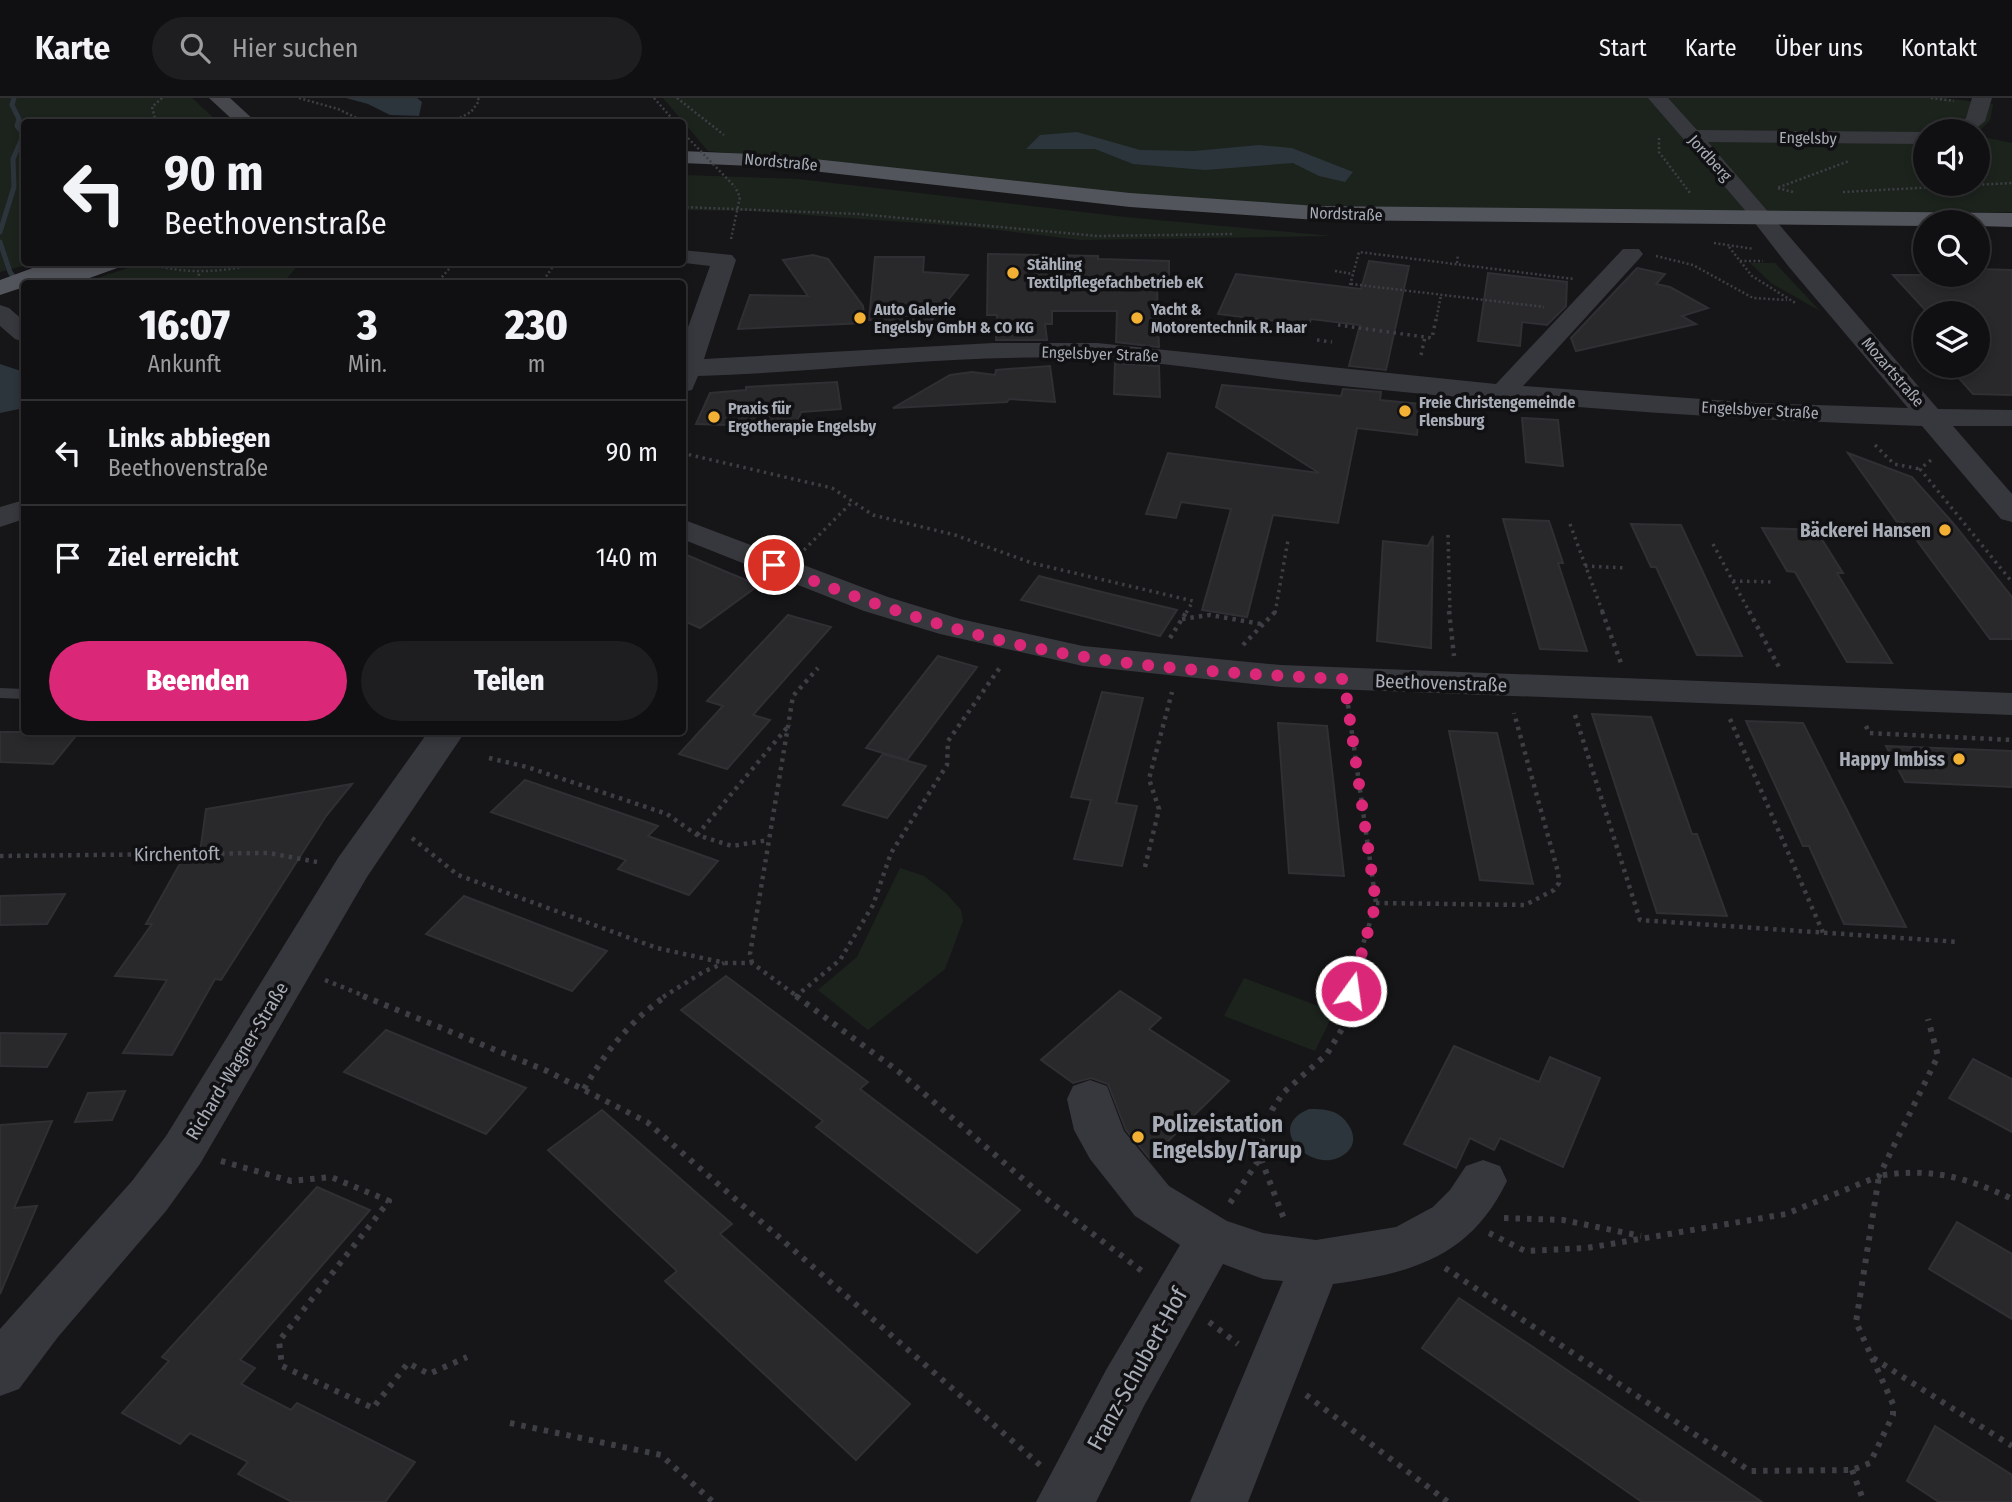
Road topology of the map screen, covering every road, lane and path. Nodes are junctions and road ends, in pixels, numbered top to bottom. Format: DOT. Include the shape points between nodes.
graph roads {
  1 [pos="162,98"];
  2 [pos="219,98"];
  3 [pos="299,98"];
  4 [pos="478,98"];
  5 [pos="654,98"];
  6 [pos="677,98"];
  7 [pos="1658,98"];
  8 [pos="1982,98"];
  9 [pos="154,119"];
  10 [pos="243,119"];
  11 [pos="359,119"];
  12 [pos="458,119"];
  13 [pos="672,119"];
  14 [pos="1976,119"];
  15 [pos="717,131"];
  16 [pos="1659,134"];
  17 [pos="1690,136"];
  18 [pos="1913,139"];
  19 [pos="1913,140"];
  20 [pos="686,147"];
  21 [pos="686,148"];
  22 [pos="686,168"];
  23 [pos="1793,192"];
  24 [pos="1692,197"];
  25 [pos="686,207"];
  26 [pos="740,208"];
  27 [pos="2012,220"];
  28 [pos="1767,226"];
  29 [pos="1913,232"];
  30 [pos="1990,233"];
  31 [pos="2012,233"];
  32 [pos="1186,234"];
  33 [pos="1458,254"];
  34 [pos="1632,254"];
  35 [pos="686,257"];
  36 [pos="724,260"];
  37 [pos="1739,261"];
  38 [pos="1771,262"];
  39 [pos="1457,263"];
  40 [pos="62,266"];
  41 [pos="101,266"];
  42 [pos="154,266"];
  43 [pos="241,266"];
  44 [pos="452,266"];
  45 [pos="1335,271"];
  46 [pos="201,272"];
  47 [pos="1353,274"];
  48 [pos="24,280"];
  49 [pos="60,280"];
  50 [pos="197,280"];
  51 [pos="439,280"];
  52 [pos="21,281"];
  53 [pos="1603,284"];
  54 [pos="0,289"];
  55 [pos="21,293"];
  56 [pos="1441,295"];
  57 [pos="1788,300"];
  58 [pos="0,302"];
  59 [pos="1576,312"];
  60 [pos="0,313"];
  61 [pos="1338,325"];
  62 [pos="21,331"];
  63 [pos="1425,337"];
  64 [pos="1317,340"];
  65 [pos="1332,342"];
  66 [pos="1421,355"];
  67 [pos="686,370"];
  68 [pos="686,373"];
  69 [pos="1508,393"];
  70 [pos="1933,418"];
  71 [pos="2012,418"];
  72 [pos="1953,442"];
  73 [pos="1875,445"];
  74 [pos="686,454"];
  75 [pos="1920,469"];
  76 [pos="853,501"];
  77 [pos="21,510"];
  78 [pos="2012,513"];
  79 [pos="0,518"];
  80 [pos="1570,524"];
  81 [pos="686,530"];
  82 [pos="1448,535"];
  83 [pos="1288,540"];
  84 [pos="1713,544"];
  85 [pos="1585,566"];
  86 [pos="1626,568"];
  87 [pos="797,575"];
  88 [pos="1733,581"];
  89 [pos="1773,582"];
  90 [pos="2012,582"];
  91 [pos="1182,618"];
  92 [pos="1262,624"];
  93 [pos="1017,642"];
  94 [pos="1168,667"];
  95 [pos="818,668"];
  96 [pos="1226,671"];
  97 [pos="1344,679"];
  98 [pos="1459,684"];
  99 [pos="1506,685"];
  100 [pos="1566,687"];
  101 [pos="1631,690"];
  102 [pos="0,693"];
  103 [pos="1719,693"];
  104 [pos="21,694"];
  105 [pos="1794,695"];
  106 [pos="1851,697"];
  107 [pos="2012,704"];
  108 [pos="791,723"];
  109 [pos="445,735"];
  110 [pos="2012,740"];
  111 [pos="489,758"];
  112 [pos="387,818"];
  113 [pos="696,835"];
  114 [pos="769,840"];
  115 [pos="0,856"];
  116 [pos="1145,867"];
  117 [pos="352,868"];
  118 [pos="1376,903"];
  119 [pos="1824,935"];
  120 [pos="1959,942"];
  121 [pos="725,963"];
  122 [pos="752,963"];
  123 [pos="291,969"];
  124 [pos="795,996"];
  125 [pos="1928,1019"];
  126 [pos="584,1089"];
  127 [pos="1090,1100"];
  128 [pos="183,1150"];
  129 [pos="1260,1158"];
  130 [pos="1879,1176"];
  131 [pos="1471,1198"];
  132 [pos="2012,1199"];
  133 [pos="1645,1237"];
  134 [pos="1213,1239"];
  135 [pos="1410,1244"];
  136 [pos="1306,1262"];
  137 [pos="1177,1297"];
  138 [pos="467,1357"];
  139 [pos="1873,1358"];
  140 [pos="1271,1370"];
  141 [pos="0,1371"];
  142 [pos="510,1423"];
  143 [pos="2012,1446"];
  144 [pos="1852,1470"];
  145 [pos="1067,1497"];
  146 [pos="713,1502"];
  147 [pos="1219,1502"];
  148 [pos="1448,1502"];
  149 [pos="1864,1502"];
  1 -- 9 [label="path" via="152,107"];
  2 -- 10 [label="main road"];
  3 -- 11 [label="path"];
  4 -- 12 [label="path" via="471,112"];
  5 -- 13 [label="path"];
  6 -- 15 [label="path"];
  7 -- 17 [label="street, Jordberg"];
  8 -- 14 [label="street"];
  16 -- 24 [label="path" via="1659,152"];
  17 -- 18 [label="street, Engelsby"];
  17 -- 28 [label="street, Jordberg"];
  19 -- 23 [label="path" via="1777,188"];
  20 -- 28 [label="main road, Nordstraße" via="1130,200 1264,210"];
  21 -- 26 [label="path, bridge" via="735,187"];
  22 -- 28 [label="main road, Nordstraße" via="779,171 1127,210 1293,222 1468,230"];
  25 -- 26 [label="path"];
  26 -- 32 [label="path" via="1098,236"];
  26 -- 36 [label="path"];
  27 -- 28 [label="main road, Nordstraße"];
  28 -- 29 [label="main road, Nordstraße"];
  28 -- 70 [label="street, Mozartstraße"];
  30 -- 31 [label="main road"];
  33 -- 39 [label="path"];
  34 -- 53 [label="street"];
  34 -- 57 [label="path" via="1688,263 1756,300"];
  35 -- 36 [label="street"];
  36 -- 67 [label="street"];
  37 -- 38 [label="path"];
  39 -- 47 [label="path" via="1359,252"];
  39 -- 53 [label="path"];
  40 -- 48 [label="main road"];
  41 -- 49 [label="main road"];
  42 -- 46 [label="path"];
  43 -- 46 [label="path"];
  44 -- 51 [label="path"];
  45 -- 47 [label="path"];
  46 -- 50 [label="path"];
  47 -- 56 [label="path" via="1350,285"];
  52 -- 54 [label="main road"];
  53 -- 59 [label="street"];
  55 -- 58 [label="main road"];
  56 -- 59 [label="path"];
  56 -- 63 [label="path" via="1432,338"];
  59 -- 69 [label="street" via="1510,383"];
  60 -- 62 [label="street"];
  61 -- 63 [label="path"];
  63 -- 66 [label="path"];
  64 -- 65 [label="path"];
  68 -- 69 [label="street, Engelsbyer Straße" via="961,353 1092,351"];
  69 -- 70 [label="street, Engelsbyer Straße"];
  70 -- 71 [label="street, Engelsbyer Straße"];
  70 -- 72 [label="street, Mozartstraße"];
  72 -- 75 [label="path"];
  72 -- 78 [label="street, Mozartstraße"];
  73 -- 75 [label="path" via="1885,460"];
  74 -- 76 [label="path" via="832,488"];
  75 -- 90 [label="path"];
  76 -- 87 [label="path" via="795,558"];
  76 -- 91 [label="path" via="873,515 955,535 1032,563 1193,601"];
  77 -- 79 [label="street"];
  80 -- 85 [label="path"];
  81 -- 87 [label="street, Beethovenstraße"];
  82 -- 98 [label="path" via="1450,637"];
  83 -- 92 [label="path" via="1276,612"];
  84 -- 88 [label="path"];
  85 -- 86 [label="path"];
  85 -- 101 [label="path"];
  87 -- 93 [label="street, Beethovenstraße" via="876,604"];
  88 -- 89 [label="path"];
  88 -- 105 [label="path"];
  91 -- 92 [label="path" via="1210,615"];
  91 -- 94 [label="path" via="1163,649"];
  92 -- 96 [label="path" via="1228,660"];
  93 -- 94 [label="street, Beethovenstraße"];
  93 -- 124 [label="path" via="948,741 947,765 891,853 873,905 840,960"];
  94 -- 96 [label="street, Beethovenstraße"];
  94 -- 116 [label="path" via="1174,684 1149,779 1159,810"];
  95 -- 108 [label="path" via="793,696"];
  96 -- 97 [label="street, Beethovenstraße"];
  97 -- 98 [label="street, Beethovenstraße"];
  97 -- 118 [label="path"];
  98 -- 99 [label="street, Beethovenstraße"];
  99 -- 100 [label="street, Beethovenstraße"];
  99 -- 118 [label="path" via="1559,883 1525,905"];
  100 -- 101 [label="street, Beethovenstraße"];
  100 -- 119 [label="path" via="1640,920"];
  101 -- 103 [label="street, Beethovenstraße"];
  102 -- 104 [label="lane"];
  103 -- 105 [label="street, Beethovenstraße"];
  103 -- 119 [label="path"];
  105 -- 106 [label="street, Beethovenstraße"];
  106 -- 107 [label="street, Beethovenstraße"];
  106 -- 110 [label="path" via="1869,733"];
  108 -- 113 [label="path"];
  108 -- 114 [label="path"];
  109 -- 112 [label="street, Richard-Wagner-Straße"];
  111 -- 113 [label="path" via="667,814"];
  112 -- 117 [label="street, Richard-Wagner-Straße"];
  112 -- 121 [label="path" via="458,875 657,948"];
  113 -- 114 [label="path" via="732,846"];
  114 -- 122 [label="path"];
  115 -- 117 [label="path, Kirchentoft" via="269,853"];
  117 -- 123 [label="street, Richard-Wagner-Straße"];
  118 -- 129 [label="path" via="1345,1024 1327,1054 1283,1093 1272,1110 1263,1131"];
  119 -- 120 [label="path"];
  121 -- 122 [label="path"];
  121 -- 126 [label="path" via="663,997 611,1045"];
  122 -- 124 [label="path"];
  123 -- 126 [label="path"];
  123 -- 128 [label="street, Richard-Wagner-Straße"];
  124 -- 137 [label="path" via="898,1071 1045,1198"];
  125 -- 130 [label="path" via="1938,1056"];
  126 -- 145 [label="path" via="647,1122"];
  127 -- 134 [label="street" via="1107,1145 1152,1201"];
  128 -- 138 [label="path" via="291,1181 331,1177 388,1200 279,1341 282,1366 373,1408 408,1363 429,1374"];
  128 -- 141 [label="street, Richard-Wagner-Straße"];
  129 -- 134 [label="path" via="1233,1195"];
  129 -- 136 [label="path"];
  130 -- 132 [label="path" via="1909,1169 1935,1171 1973,1181"];
  130 -- 133 [label="path" via="1786,1214"];
  130 -- 139 [label="path" via="1856,1315"];
  131 -- 133 [label="path"];
  131 -- 133 [label="path" via="1501,1241 1525,1251 1587,1248"];
  131 -- 135 [label="street"];
  134 -- 136 [label="street" via="1263,1256"];
  134 -- 137 [label="street, Franz-Schubert-Hof"];
  135 -- 136 [label="street" via="1366,1258"];
  135 -- 144 [label="path" via="1750,1471"];
  136 -- 140 [label="street"];
  137 -- 140 [label="path"];
  137 -- 145 [label="street, Franz-Schubert-Hof"];
  139 -- 143 [label="path"];
  139 -- 144 [label="path" via="1893,1404 1893,1415 1870,1463"];
  140 -- 147 [label="street"];
  140 -- 148 [label="path"];
  142 -- 146 [label="path" via="661,1455"];
  144 -- 149 [label="path"];
}
